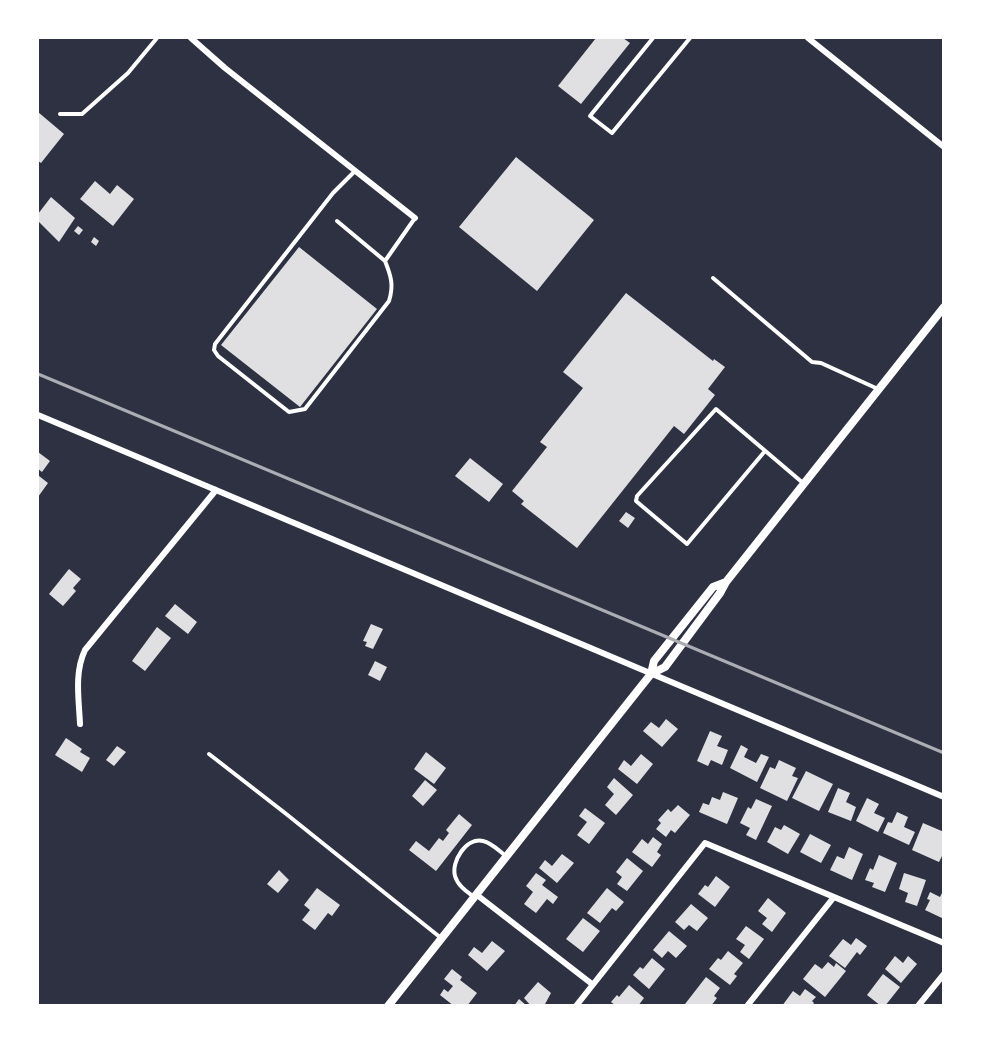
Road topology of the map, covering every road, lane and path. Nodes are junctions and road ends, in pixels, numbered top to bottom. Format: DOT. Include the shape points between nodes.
graph roads {
  1 [pos="157,38"];
  2 [pos="191,38"];
  3 [pos="653,38"];
  4 [pos="690,38"];
  5 [pos="809,38"];
  6 [pos="60,114"];
  7 [pos="944,147"];
  8 [pos="355,171"];
  9 [pos="415,218"];
  10 [pos="337,221"];
  11 [pos="385,261"];
  12 [pos="713,278"];
  13 [pos="944,307"];
  14 [pos="878,389"];
  15 [pos="38,415"];
  16 [pos="765,451"];
  17 [pos="803,484"];
  18 [pos="216,490"];
  19 [pos="726,582"];
  20 [pos="651,674"];
  21 [pos="80,724"];
  22 [pos="209,754"];
  23 [pos="944,797"];
  24 [pos="507,856"];
  25 [pos="475,896"];
  26 [pos="834,897"];
  27 [pos="441,939"];
  28 [pos="944,943"];
  29 [pos="944,974"];
  30 [pos="592,984"];
  31 [pos="388,1005"];
  32 [pos="576,1005"];
  33 [pos="747,1005"];
  34 [pos="918,1005"];
  1 -- 6 [label="lane" via="128,73 82,114"];
  2 -- 8 [label="street"];
  3 -- 4 [label="lane" via="590,116 612,133"];
  5 -- 7 [label="street"];
  8 -- 9 [label="street"];
  8 -- 11 [label="lane" via="333,193 214,344 214,350 290,412 305,409 389,301 393,288"];
  9 -- 11 [label="lane"];
  10 -- 11 [label="lane"];
  12 -- 14 [label="lane" via="812,362"];
  13 -- 14 [label="street"];
  14 -- 17 [label="street"];
  15 -- 18 [label="street"];
  16 -- 16 [label="lane" via="716,409 636,501 687,544"];
  16 -- 17 [label="lane"];
  17 -- 19 [label="street"];
  18 -- 20 [label="street"];
  18 -- 21 [label="street" via="85,650 78,671"];
  19 -- 20 [label="street" via="665,666"];
  19 -- 20 [label="street" via="713,587 654,661"];
  20 -- 23 [label="street"];
  20 -- 24 [label="street"];
  22 -- 27 [label="lane"];
  24 -- 25 [label="street"];
  24 -- 25 [label="lane" via="480,840 470,842 462,850 454,870 456,878 460,886"];
  25 -- 27 [label="street"];
  25 -- 30 [label="street"];
  26 -- 28 [label="street"];
  26 -- 30 [label="street" via="705,843"];
  26 -- 33 [label="street"];
  27 -- 31 [label="street"];
  29 -- 34 [label="street"];
  30 -- 32 [label="street"];
}
